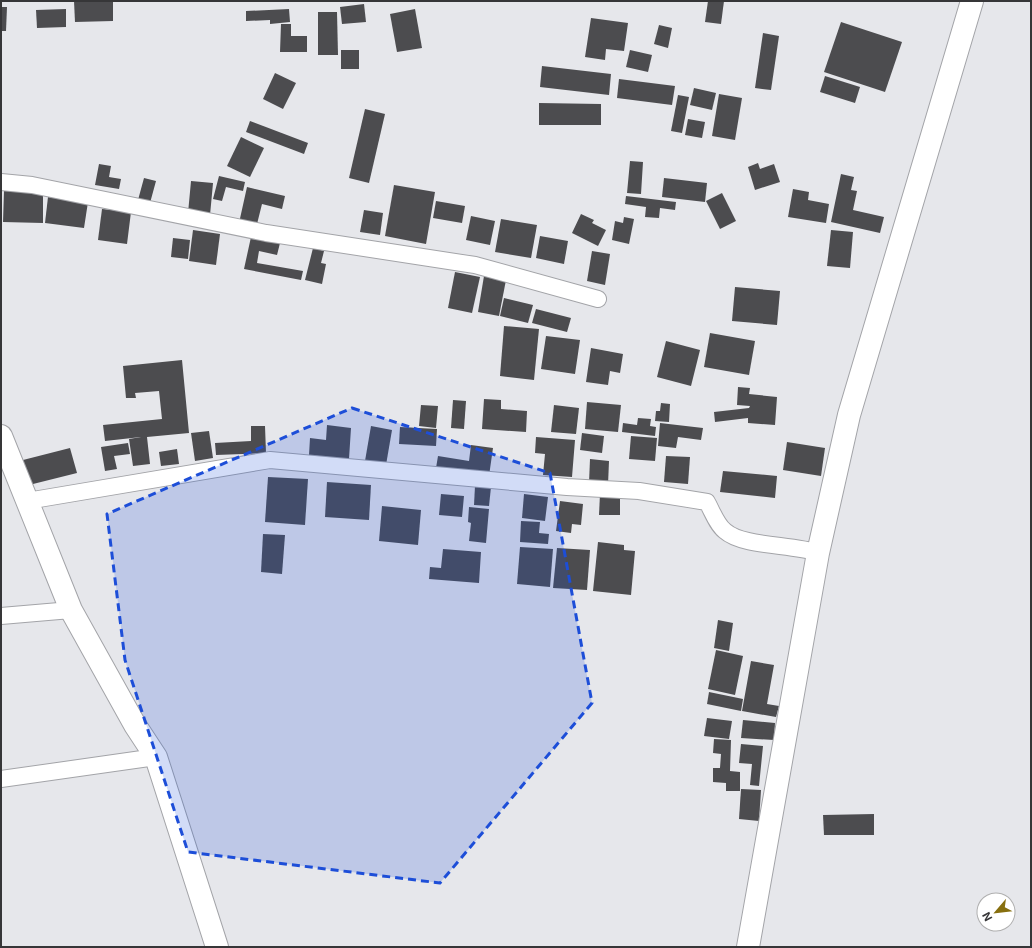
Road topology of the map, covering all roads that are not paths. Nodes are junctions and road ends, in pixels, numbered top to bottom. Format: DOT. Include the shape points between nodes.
graph roads {
  1 [pos="972,1"];
  2 [pos="1,182"];
  3 [pos="598,299"];
  4 [pos="1,436"];
  5 [pos="27,501"];
  6 [pos="818,553"];
  7 [pos="71,610"];
  8 [pos="1,616"];
  9 [pos="156,757"];
  10 [pos="1,779"];
  11 [pos="217,947"];
  12 [pos="748,947"];
  1 -- 6 [label="street" via="849,415"];
  2 -- 3 [label="street" via="32,185 266,233 475,265"];
  4 -- 5 [label="street"];
  5 -- 6 [label="street" via="270,460 646,492 707,502 725,531 744,540"];
  5 -- 7 [label="street"];
  6 -- 12 [label="street"];
  7 -- 8 [label="street"];
  7 -- 9 [label="street"];
  9 -- 10 [label="street"];
  9 -- 11 [label="street"];
}
